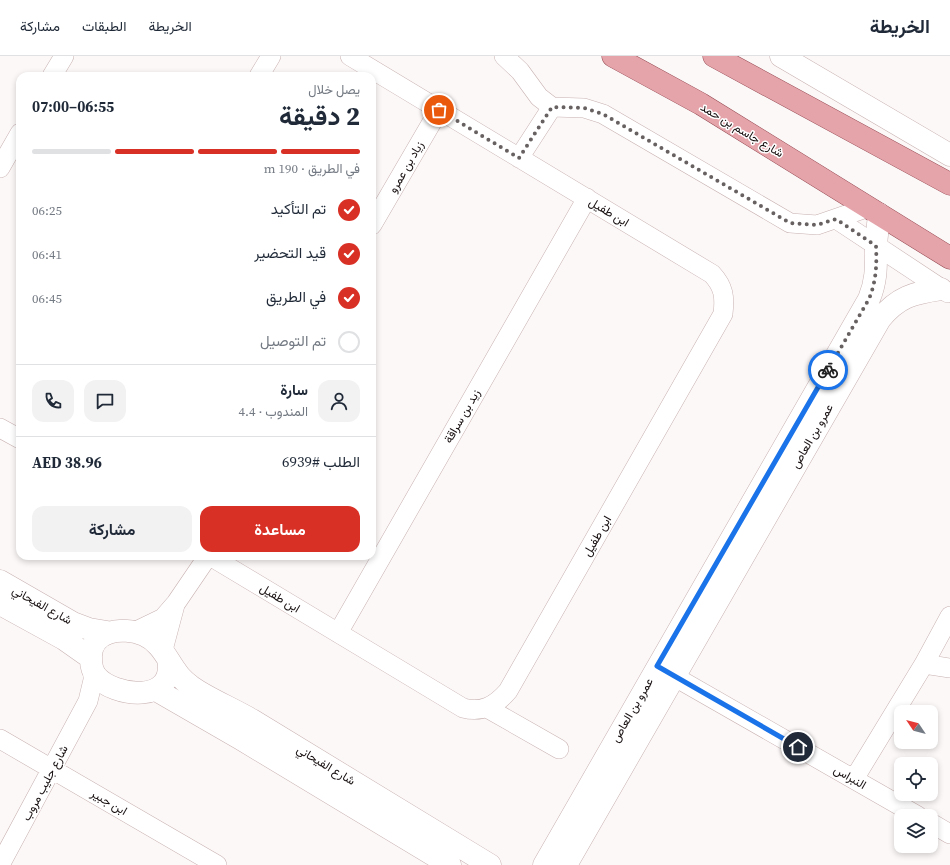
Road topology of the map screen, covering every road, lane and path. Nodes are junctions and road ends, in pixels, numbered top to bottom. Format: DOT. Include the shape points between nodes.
graph roads {
  1 [pos="64,56"];
  2 [pos="271,56"];
  3 [pos="350,56"];
  4 [pos="504,56"];
  5 [pos="613,56"];
  6 [pos="714,56"];
  7 [pos="781,56"];
  8 [pos="54,72"];
  9 [pos="261,72"];
  10 [pos="552,107"];
  11 [pos="439,110"];
  12 [pos="16,140"];
  13 [pos="950,155"];
  14 [pos="519,158"];
  15 [pos="0,168"];
  16 [pos="950,184"];
  17 [pos="587,198"];
  18 [pos="874,210"];
  19 [pos="376,218"];
  20 [pos="836,219"];
  21 [pos="876,246"];
  22 [pos="950,258"];
  23 [pos="945,291"];
  24 [pos="835,377"];
  25 [pos="0,428"];
  26 [pos="16,437"];
  27 [pos="206,560"];
  28 [pos="216,560"];
  29 [pos="0,581"];
  30 [pos="176,603"];
  31 [pos="0,604"];
  32 [pos="950,616"];
  33 [pos="107,632"];
  34 [pos="134,632"];
  35 [pos="338,633"];
  36 [pos="166,654"];
  37 [pos="92,664"];
  38 [pos="924,664"];
  39 [pos="950,668"];
  40 [pos="665,671"];
  41 [pos="116,688"];
  42 [pos="156,690"];
  43 [pos="88,701"];
  44 [pos="487,708"];
  45 [pos="0,739"];
  46 [pos="559,749"];
  47 [pos="53,770"];
  48 [pos="854,779"];
  49 [pos="906,809"];
  50 [pos="938,827"];
  51 [pos="950,834"];
  52 [pos="208,863"];
  53 [pos="554,863"];
  54 [pos="0,865"];
  55 [pos="450,865"];
  56 [pos="490,865"];
  1 -- 8 [label="street"];
  2 -- 9 [label="street"];
  3 -- 11 [label="street, ابن طفيل"];
  4 -- 10 [label="street" via="520,71 539,97"];
  5 -- 18 [label="main road, شارع جاسم بن حمد" via="701,104"];
  6 -- 16 [label="main road"];
  7 -- 13 [label="street"];
  10 -- 14 [label="street"];
  10 -- 20 [label="street" via="584,108 603,114 790,223 817,225"];
  11 -- 14 [label="street, ابن طفيل"];
  11 -- 19 [label="street, زياد بن عمرو"];
  12 -- 15 [label="street"];
  14 -- 17 [label="street, ابن طفيل"];
  17 -- 35 [label="street, زيد بن سراقة"];
  17 -- 44 [label="street, ابن طفيل" via="712,274 724,291 724,314 508,691"];
  18 -- 20 [label="street"];
  18 -- 21 [label="street, عمرو بن العاص"];
  18 -- 22 [label="main road, شارع جاسم بن حمد"];
  20 -- 21 [label="street"];
  21 -- 23 [label="street"];
  21 -- 24 [label="street, عمرو بن العاص" via="877,265 873,290"];
  23 -- 24 [label="street, عمرو بن العاص" via="917,292 891,306"];
  24 -- 40 [label="street, عمرو بن العاص"];
  25 -- 26 [label="street"];
  27 -- 30 [label="street, ابن طفيل"];
  28 -- 35 [label="street, ابن طفيل"];
  29 -- 33 [label="street, شارع الفيحاني" via="73,623"];
  30 -- 34 [label="street, ابن طفيل" via="163,618"];
  30 -- 36 [label="street, ابن طفيل"];
  31 -- 37 [label="street, شارع الفيحاني" via="64,639"];
  32 -- 38 [label="street"];
  33 -- 34 [label="street"];
  33 -- 37 [label="street" via="93,648"];
  34 -- 36 [label="street" via="145,635"];
  35 -- 44 [label="street, ابن طفيل" via="462,708 474,711"];
  36 -- 42 [label="street" via="169,675 166,682"];
  36 -- 56 [label="street, شارع الفيحاني" via="184,681 199,691 250,719"];
  37 -- 41 [label="street" via="101,681"];
  37 -- 43 [label="street, شارع جليب مروب" via="93,680"];
  38 -- 39 [label="street"];
  38 -- 48 [label="street"];
  40 -- 48 [label="street, النبراس"];
  40 -- 53 [label="street, عمرو بن العاص"];
  41 -- 42 [label="street" via="145,693"];
  41 -- 43 [label="street"];
  42 -- 55 [label="street, شارع الفيحاني"];
  43 -- 47 [label="street, شارع جليب مروب"];
  44 -- 46 [label="street"];
  45 -- 47 [label="street, ابن جبير"];
  47 -- 52 [label="street, ابن جبير"];
  47 -- 54 [label="street, شارع جليب مروب"];
  48 -- 49 [label="street, النبراس"];
  50 -- 51 [label="street"];
}
